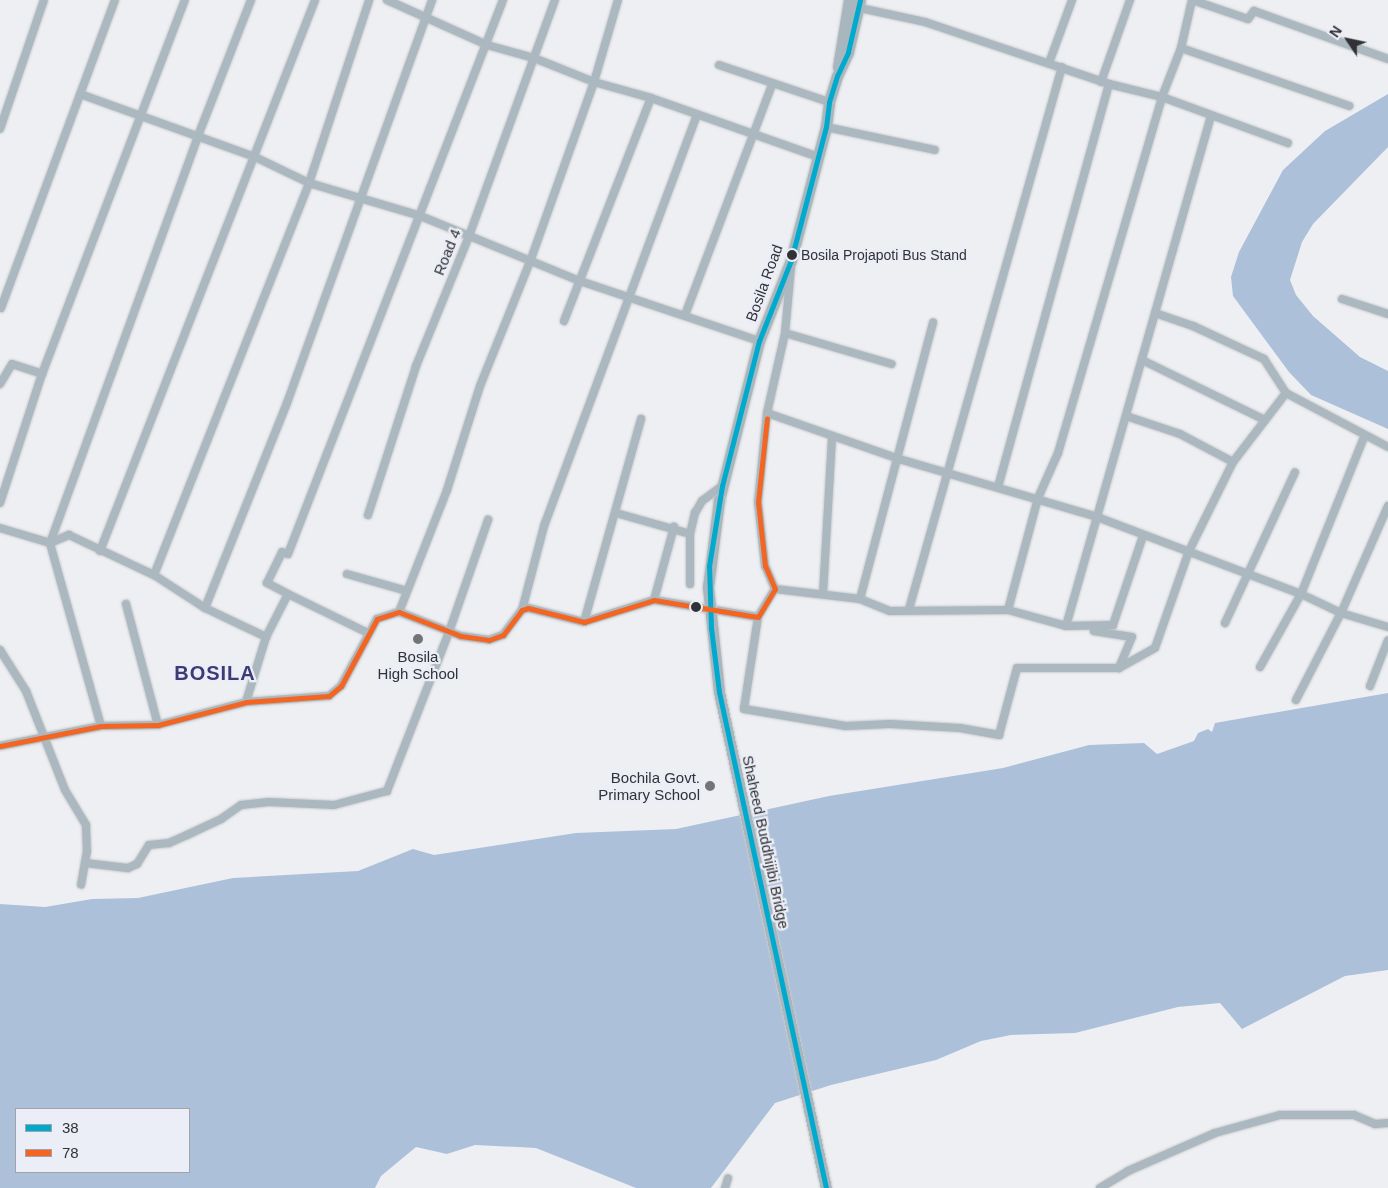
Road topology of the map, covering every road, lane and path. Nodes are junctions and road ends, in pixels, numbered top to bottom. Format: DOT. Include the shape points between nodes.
graph roads {
  1 [pos="44,0"];
  2 [pos="105,0"];
  3 [pos="185,0"];
  4 [pos="251,0"];
  5 [pos="315,0"];
  6 [pos="369,0"];
  7 [pos="387,0"];
  8 [pos="432,0"];
  9 [pos="503,0"];
  10 [pos="555,0"];
  11 [pos="618,0"];
  12 [pos="849,0"];
  13 [pos="1072,0"];
  14 [pos="1130,0"];
  15 [pos="1192,0"];
  16 [pos="114,1"];
  17 [pos="860,4"];
  18 [pos="426,16"];
  19 [pos="486,45"];
  20 [pos="1182,48"];
  21 [pos="534,58"];
  22 [pos="1388,59"];
  23 [pos="1049,64"];
  24 [pos="719,66"];
  25 [pos="1062,67"];
  26 [pos="836,76"];
  27 [pos="594,82"];
  28 [pos="1105,83"];
  29 [pos="772,85"];
  30 [pos="80,94"];
  31 [pos="1162,97"];
  32 [pos="651,98"];
  33 [pos="829,102"];
  34 [pos="1349,106"];
  35 [pos="697,114"];
  36 [pos="140,116"];
  37 [pos="1211,116"];
  38 [pos="826,127"];
  39 [pos="0,129"];
  40 [pos="754,135"];
  41 [pos="198,136"];
  42 [pos="1288,143"];
  43 [pos="935,150"];
  44 [pos="816,156"];
  45 [pos="255,158"];
  46 [pos="310,183"];
  47 [pos="362,196"];
  48 [pos="418,215"];
  49 [pos="468,236"];
  50 [pos="531,259"];
  51 [pos="791,260"];
  52 [pos="580,281"];
  53 [pos="630,296"];
  54 [pos="1342,299"];
  55 [pos="1,308"];
  56 [pos="1155,313"];
  57 [pos="1388,314"];
  58 [pos="685,315"];
  59 [pos="564,321"];
  60 [pos="933,322"];
  61 [pos="785,333"];
  62 [pos="758,341"];
  63 [pos="1142,360"];
  64 [pos="892,364"];
  65 [pos="42,374"];
  66 [pos="0,384"];
  67 [pos="1286,393"];
  68 [pos="767,413"];
  69 [pos="1126,416"];
  70 [pos="641,419"];
  71 [pos="1265,420"];
  72 [pos="1366,435"];
  73 [pos="832,437"];
  74 [pos="1388,447"];
  75 [pos="899,459"];
  76 [pos="1233,462"];
  77 [pos="1295,472"];
  78 [pos="948,473"];
  79 [pos="722,486"];
  80 [pos="998,487"];
  81 [pos="1038,498"];
  82 [pos="719,500"];
  83 [pos="0,503"];
  84 [pos="1388,506"];
  85 [pos="616,513"];
  86 [pos="368,515"];
  87 [pos="1097,517"];
  88 [pos="488,520"];
  89 [pos="674,527"];
  90 [pos="0,528"];
  91 [pos="690,534"];
  92 [pos="1143,536"];
  93 [pos="50,543"];
  94 [pos="100,551"];
  95 [pos="1189,551"];
  96 [pos="347,574"];
  97 [pos="154,575"];
  98 [pos="1247,576"];
  99 [pos="690,584"];
  100 [pos="775,589"];
  101 [pos="407,591"];
  102 [pos="288,594"];
  103 [pos="823,594"];
  104 [pos="1301,594"];
  105 [pos="860,599"];
  106 [pos="654,600"];
  107 [pos="126,604"];
  108 [pos="204,608"];
  109 [pos="909,609"];
  110 [pos="522,610"];
  111 [pos="1008,610"];
  112 [pos="399,612"];
  113 [pos="1341,614"];
  114 [pos="758,617"];
  115 [pos="584,622"];
  116 [pos="1225,623"];
  117 [pos="1066,626"];
  118 [pos="1093,627"];
  119 [pos="1388,628"];
  120 [pos="449,632"];
  121 [pos="368,633"];
  122 [pos="266,637"];
  123 [pos="1388,640"];
  124 [pos="0,650"];
  125 [pos="1260,667"];
  126 [pos="1119,668"];
  127 [pos="1370,686"];
  128 [pos="1296,700"];
  129 [pos="246,702"];
  130 [pos="158,725"];
  131 [pos="101,726"];
  132 [pos="46,739"];
  133 [pos="0,746"];
  134 [pos="85,863"];
  135 [pos="81,884"];
  136 [pos="1388,1124"];
  137 [pos="728,1178"];
  138 [pos="725,1188"];
  139 [pos="826,1188"];
  140 [pos="1100,1188"];
  1 -- 39 [label="street"];
  2 -- 16 [label="street"];
  3 -- 36 [label="street"];
  4 -- 41 [label="street"];
  5 -- 45 [label="street"];
  6 -- 46 [label="street"];
  7 -- 18 [label="street"];
  8 -- 18 [label="street"];
  9 -- 19 [label="street"];
  10 -- 21 [label="street, Road 4"];
  11 -- 27 [label="street"];
  12 -- 26 [label="main road, Bosila Road"];
  13 -- 23 [label="street"];
  14 -- 28 [label="street"];
  15 -- 20 [label="street"];
  15 -- 22 [label="street" via="1248,19 1254,11"];
  16 -- 30 [label="street"];
  17 -- 23 [label="street" via="925,22"];
  17 -- 26 [label="main road, Bosila Road" via="848,52"];
  18 -- 19 [label="street"];
  18 -- 47 [label="street"];
  19 -- 21 [label="street"];
  19 -- 48 [label="street"];
  20 -- 31 [label="street"];
  20 -- 34 [label="street"];
  21 -- 27 [label="street"];
  21 -- 49 [label="street, Road 4"];
  23 -- 25 [label="street"];
  24 -- 29 [label="street"];
  25 -- 28 [label="street"];
  25 -- 78 [label="street"];
  26 -- 33 [label="main road, Bosila Road"];
  27 -- 32 [label="street"];
  27 -- 50 [label="street"];
  28 -- 31 [label="street"];
  28 -- 80 [label="street"];
  29 -- 33 [label="street"];
  29 -- 40 [label="street"];
  30 -- 36 [label="street"];
  30 -- 55 [label="street"];
  31 -- 37 [label="street"];
  31 -- 81 [label="street" via="1058,453"];
  32 -- 35 [label="street"];
  32 -- 52 [label="street"];
  33 -- 38 [label="main road, Bosila Road"];
  35 -- 40 [label="street"];
  35 -- 53 [label="street"];
  36 -- 41 [label="street"];
  36 -- 65 [label="street"];
  37 -- 42 [label="street"];
  37 -- 56 [label="street"];
  38 -- 43 [label="street"];
  38 -- 44 [label="main road, Bosila Road"];
  40 -- 44 [label="street"];
  40 -- 58 [label="street"];
  41 -- 45 [label="street"];
  41 -- 93 [label="street"];
  44 -- 51 [label="main road, Bosila Road"];
  45 -- 46 [label="street"];
  45 -- 94 [label="street"];
  46 -- 47 [label="street"];
  46 -- 97 [label="street"];
  47 -- 48 [label="street"];
  47 -- 108 [label="street" via="287,403"];
  48 -- 49 [label="street"];
  48 -- 102 [label="street" via="288,554 282,552 267,583"];
  49 -- 50 [label="street"];
  49 -- 86 [label="street, Road 4" via="416,366"];
  50 -- 52 [label="street"];
  50 -- 101 [label="street" via="480,386 447,490"];
  51 -- 61 [label="street"];
  51 -- 62 [label="main road, Bosila Road"];
  52 -- 53 [label="street"];
  52 -- 59 [label="street"];
  53 -- 58 [label="street"];
  53 -- 110 [label="street" via="544,526"];
  54 -- 57 [label="street"];
  56 -- 63 [label="street"];
  56 -- 67 [label="street" via="1201,329 1264,359"];
  58 -- 62 [label="street"];
  60 -- 75 [label="street"];
  61 -- 64 [label="street"];
  61 -- 68 [label="street"];
  62 -- 79 [label="main road, Bosila Road"];
  63 -- 69 [label="street"];
  63 -- 71 [label="street"];
  65 -- 66 [label="street" via="12,364"];
  65 -- 83 [label="street"];
  67 -- 71 [label="street"];
  67 -- 72 [label="street"];
  68 -- 73 [label="street"];
  68 -- 100 [label="street" via="758,502 765,566"];
  69 -- 76 [label="street" via="1180,434"];
  69 -- 87 [label="street"];
  70 -- 85 [label="street"];
  71 -- 76 [label="street"];
  72 -- 74 [label="street"];
  72 -- 104 [label="street"];
  73 -- 75 [label="street"];
  73 -- 103 [label="street"];
  75 -- 78 [label="street"];
  75 -- 105 [label="street"];
  76 -- 95 [label="street"];
  77 -- 98 [label="street"];
  78 -- 80 [label="street"];
  78 -- 109 [label="street"];
  79 -- 82 [label="main road, Bosila Road"];
  79 -- 91 [label="street" via="702,501"];
  80 -- 81 [label="street"];
  81 -- 87 [label="street"];
  81 -- 111 [label="street"];
  82 -- 139 [label="main road, Shaheed Buddhijibi Bridge, bridge" via="708,587 719,692"];
  84 -- 113 [label="street"];
  85 -- 89 [label="street"];
  85 -- 115 [label="street" via="604,544"];
  87 -- 92 [label="street"];
  87 -- 117 [label="street"];
  88 -- 120 [label="street"];
  89 -- 91 [label="street"];
  89 -- 106 [label="street"];
  90 -- 93 [label="street"];
  91 -- 99 [label="street"];
  92 -- 95 [label="street"];
  92 -- 118 [label="street" via="1113,625"];
  93 -- 94 [label="street" via="69,536"];
  93 -- 131 [label="street"];
  94 -- 97 [label="street"];
  95 -- 98 [label="street"];
  95 -- 126 [label="street" via="1155,648"];
  96 -- 101 [label="street"];
  97 -- 108 [label="street"];
  98 -- 104 [label="street"];
  98 -- 116 [label="street"];
  100 -- 103 [label="street"];
  100 -- 114 [label="street"];
  101 -- 112 [label="street"];
  102 -- 121 [label="street"];
  102 -- 122 [label="street"];
  103 -- 105 [label="street"];
  104 -- 113 [label="street"];
  104 -- 125 [label="street"];
  105 -- 109 [label="street" via="890,611"];
  106 -- 114 [label="street"];
  106 -- 115 [label="street"];
  107 -- 130 [label="street"];
  108 -- 122 [label="street"];
  109 -- 111 [label="street"];
  110 -- 115 [label="street" via="536,608"];
  110 -- 120 [label="street" via="503,635 489,640"];
  111 -- 117 [label="street"];
  112 -- 120 [label="street"];
  112 -- 121 [label="street" via="377,619"];
  113 -- 119 [label="street"];
  113 -- 128 [label="street"];
  114 -- 126 [label="street" via="744,709 812,722 846,726 890,724 960,728 998,735 1017,668"];
  117 -- 118 [label="street"];
  118 -- 126 [label="street" via="1094,631 1132,637"];
  120 -- 134 [label="street" via="387,791 334,805 270,802 241,805 221,819 169,843 149,845 137,864 128,868"];
  121 -- 129 [label="street" via="336,692 329,696"];
  122 -- 129 [label="street"];
  123 -- 127 [label="street"];
  124 -- 132 [label="street" via="26,691"];
  129 -- 130 [label="street"];
  130 -- 131 [label="street"];
  131 -- 132 [label="street"];
  132 -- 133 [label="street"];
  132 -- 134 [label="street" via="65,790 86,825"];
  134 -- 135 [label="street"];
  136 -- 140 [label="street" via="1375,1124 1354,1115 1280,1115 1215,1132 1128,1171"];
  137 -- 138 [label="street"];
}
